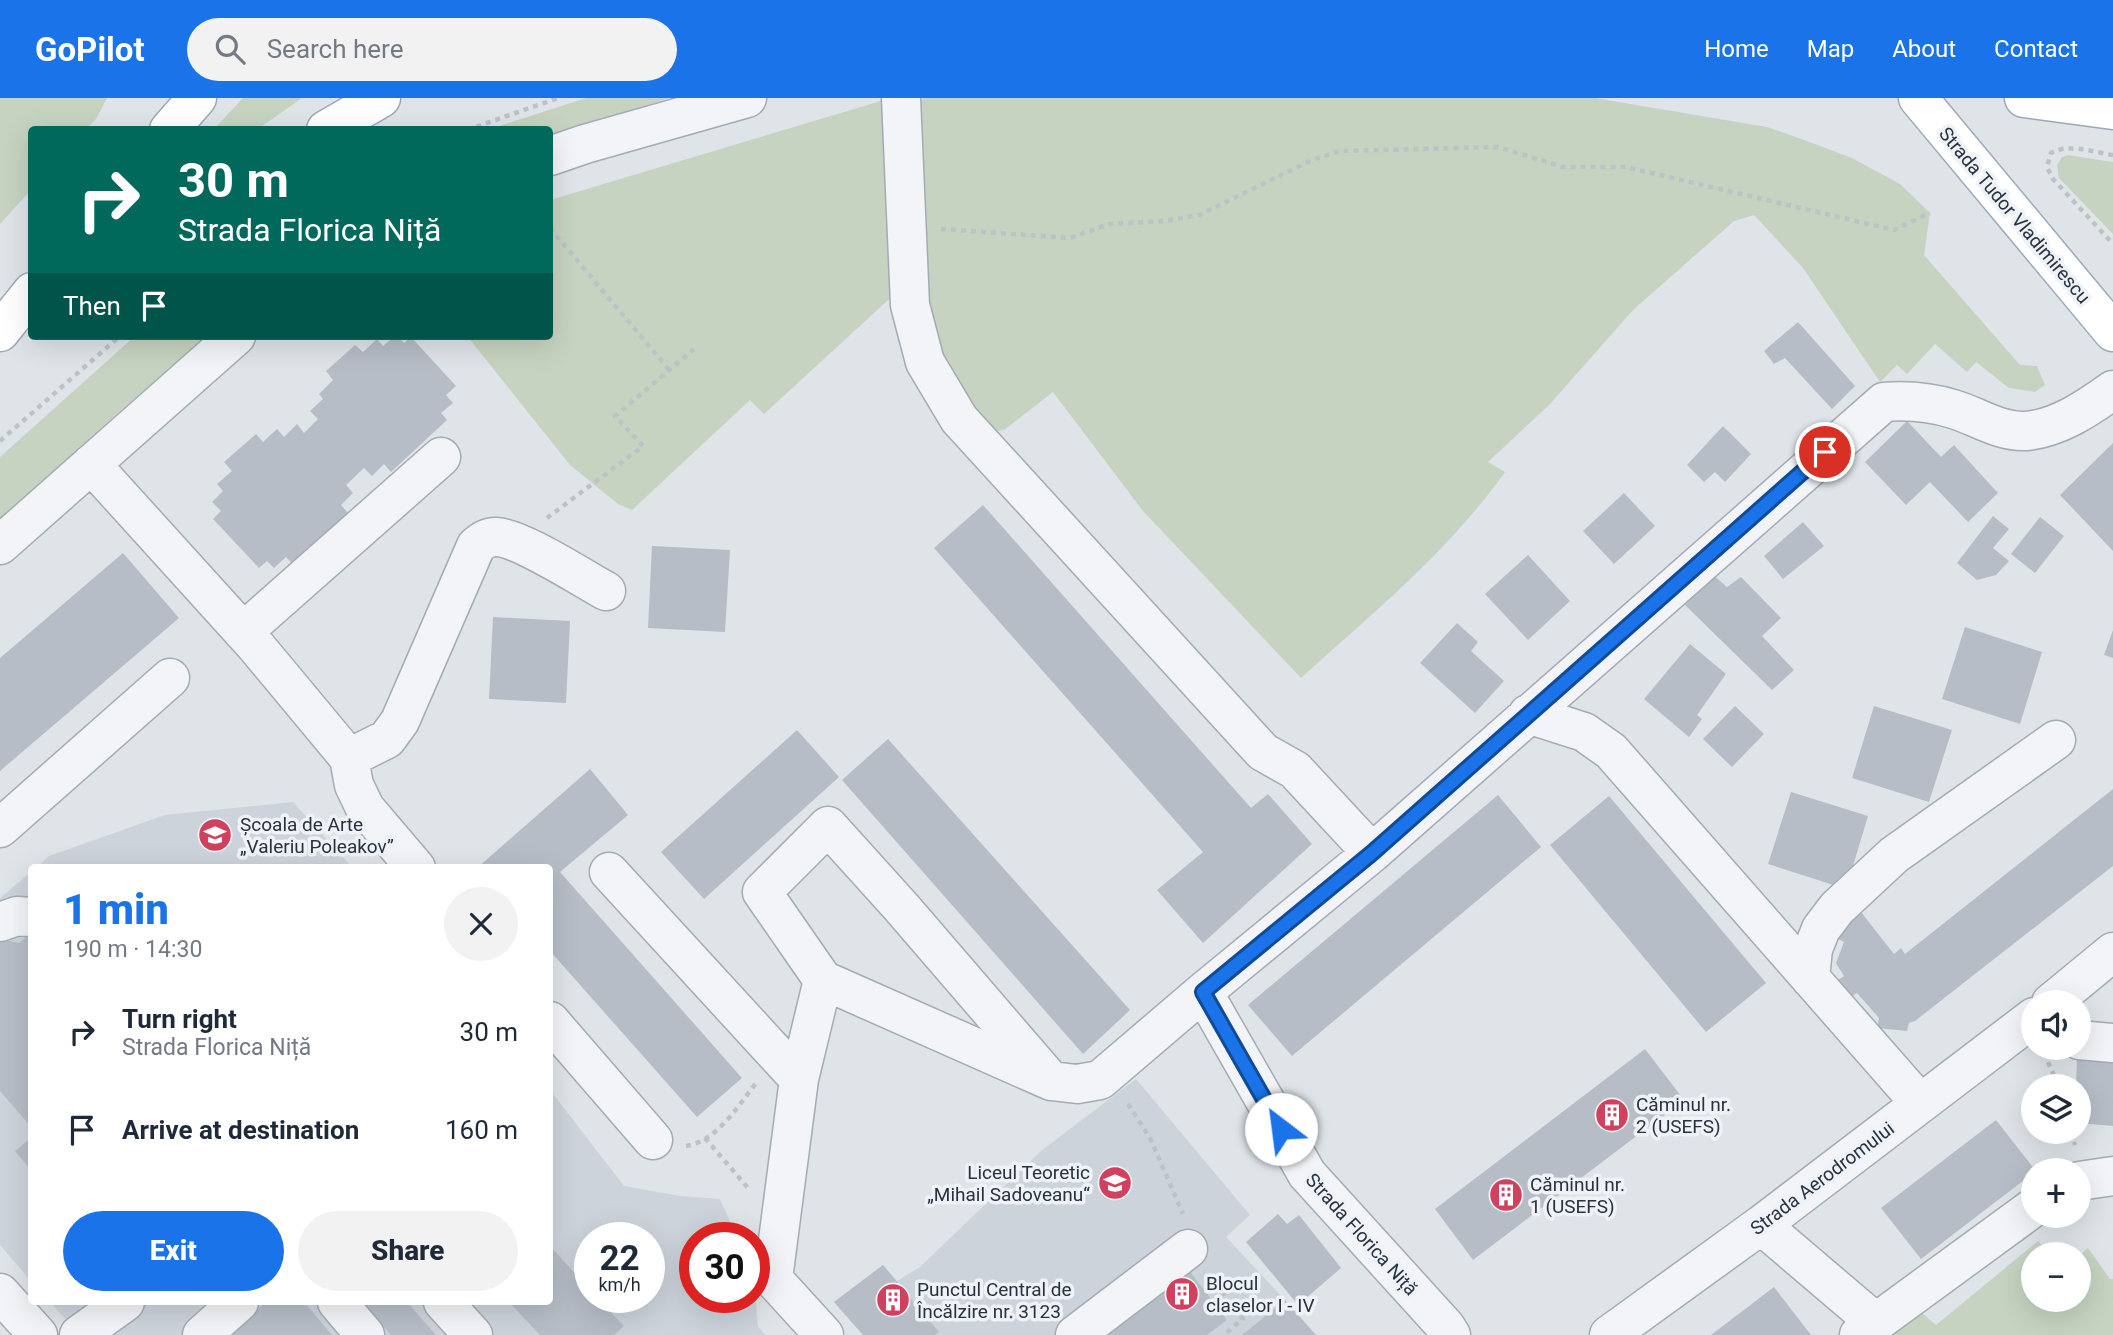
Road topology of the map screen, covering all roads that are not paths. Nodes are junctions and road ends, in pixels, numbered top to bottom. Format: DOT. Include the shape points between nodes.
graph roads {
  1 [pos="197,98"];
  2 [pos="381,98"];
  3 [pos="747,98"];
  4 [pos="901,98"];
  5 [pos="1917,98"];
  6 [pos="2024,98"];
  7 [pos="2113,110"];
  8 [pos="172,126"];
  9 [pos="333,126"];
  10 [pos="553,155"];
  11 [pos="28,297"];
  12 [pos="28,324"];
  13 [pos="0,332"];
  14 [pos="2113,332"];
  15 [pos="231,340"];
  16 [pos="0,342"];
  17 [pos="2113,390"];
  18 [pos="441,457"];
  19 [pos="91,464"];
  20 [pos="0,545"];
  21 [pos="606,591"];
  22 [pos="243,632"];
  23 [pos="170,678"];
  24 [pos="1528,714"];
  25 [pos="2056,740"];
  26 [pos="349,758"];
  27 [pos="0,828"];
  28 [pos="1372,853"];
  29 [pos="413,864"];
  30 [pos="609,872"];
  31 [pos="28,917"];
  32 [pos="0,922"];
  33 [pos="2113,952"];
  34 [pos="1810,978"];
  35 [pos="823,980"];
  36 [pos="2067,990"];
  37 [pos="1203,992"];
  38 [pos="553,1024"];
  39 [pos="2021,1026"];
  40 [pos="2091,1041"];
  41 [pos="2113,1043"];
  42 [pos="788,1066"];
  43 [pos="1051,1081"];
  44 [pos="1920,1102"];
  45 [pos="653,1140"];
  46 [pos="2113,1176"];
  47 [pos="2091,1179"];
  48 [pos="2021,1217"];
  49 [pos="1761,1225"];
  50 [pos="1188,1250"];
  51 [pos="0,1293"];
  52 [pos="121,1305"];
  53 [pos="236,1305"];
  54 [pos="340,1305"];
  55 [pos="446,1305"];
  56 [pos="1867,1329"];
  57 [pos="38,1335"];
  58 [pos="79,1335"];
  59 [pos="202,1335"];
  60 [pos="365,1335"];
  61 [pos="473,1335"];
  62 [pos="824,1335"];
  63 [pos="1075,1335"];
  64 [pos="1451,1335"];
  65 [pos="1609,1335"];
  1 -- 8 [label="main road"];
  2 -- 9 [label="main road"];
  3 -- 10 [label="street"];
  4 -- 28 [label="street" via="910,305 925,362 947,400 968,429 1263,752 1295,770"];
  5 -- 14 [label="main road, Strada Tudor Vladimirescu"];
  6 -- 7 [label="main road"];
  11 -- 13 [label="main road"];
  12 -- 16 [label="main road"];
  15 -- 19 [label="street"];
  17 -- 24 [label="street" via="2057,424 2025,431 1912,400 1884,402"];
  18 -- 22 [label="street"];
  19 -- 20 [label="street"];
  19 -- 22 [label="street"];
  21 -- 26 [label="street" via="516,542 484,539 476,546 400,721 387,739"];
  22 -- 26 [label="street"];
  23 -- 27 [label="street"];
  24 -- 28 [label="street"];
  24 -- 34 [label="street" via="1584,732 1611,751"];
  25 -- 34 [label="street" via="1894,855 1853,893 1821,929"];
  26 -- 29 [label="street" via="365,808"];
  28 -- 37 [label="street"];
  30 -- 42 [label="street"];
  31 -- 32 [label="street"];
  33 -- 36 [label="street"];
  34 -- 44 [label="street"];
  35 -- 42 [label="street"];
  35 -- 43 [label="street"];
  35 -- 43 [label="street" via="762,892 828,826"];
  37 -- 43 [label="street" via="1100,1080 1077,1084"];
  37 -- 64 [label="street, Strada Florica Niță" via="1307,1174"];
  38 -- 45 [label="street"];
  39 -- 44 [label="street, Strada Aerodromului"];
  40 -- 41 [label="street"];
  42 -- 62 [label="street" via="773,1279"];
  44 -- 49 [label="street, Strada Aerodromului"];
  46 -- 47 [label="street"];
  48 -- 56 [label="street"];
  49 -- 56 [label="street"];
  49 -- 65 [label="street, Strada Aerodromului"];
  50 -- 63 [label="street"];
  51 -- 57 [label="street"];
  52 -- 58 [label="street"];
  53 -- 59 [label="street"];
  54 -- 60 [label="street"];
  55 -- 61 [label="street"];
}
